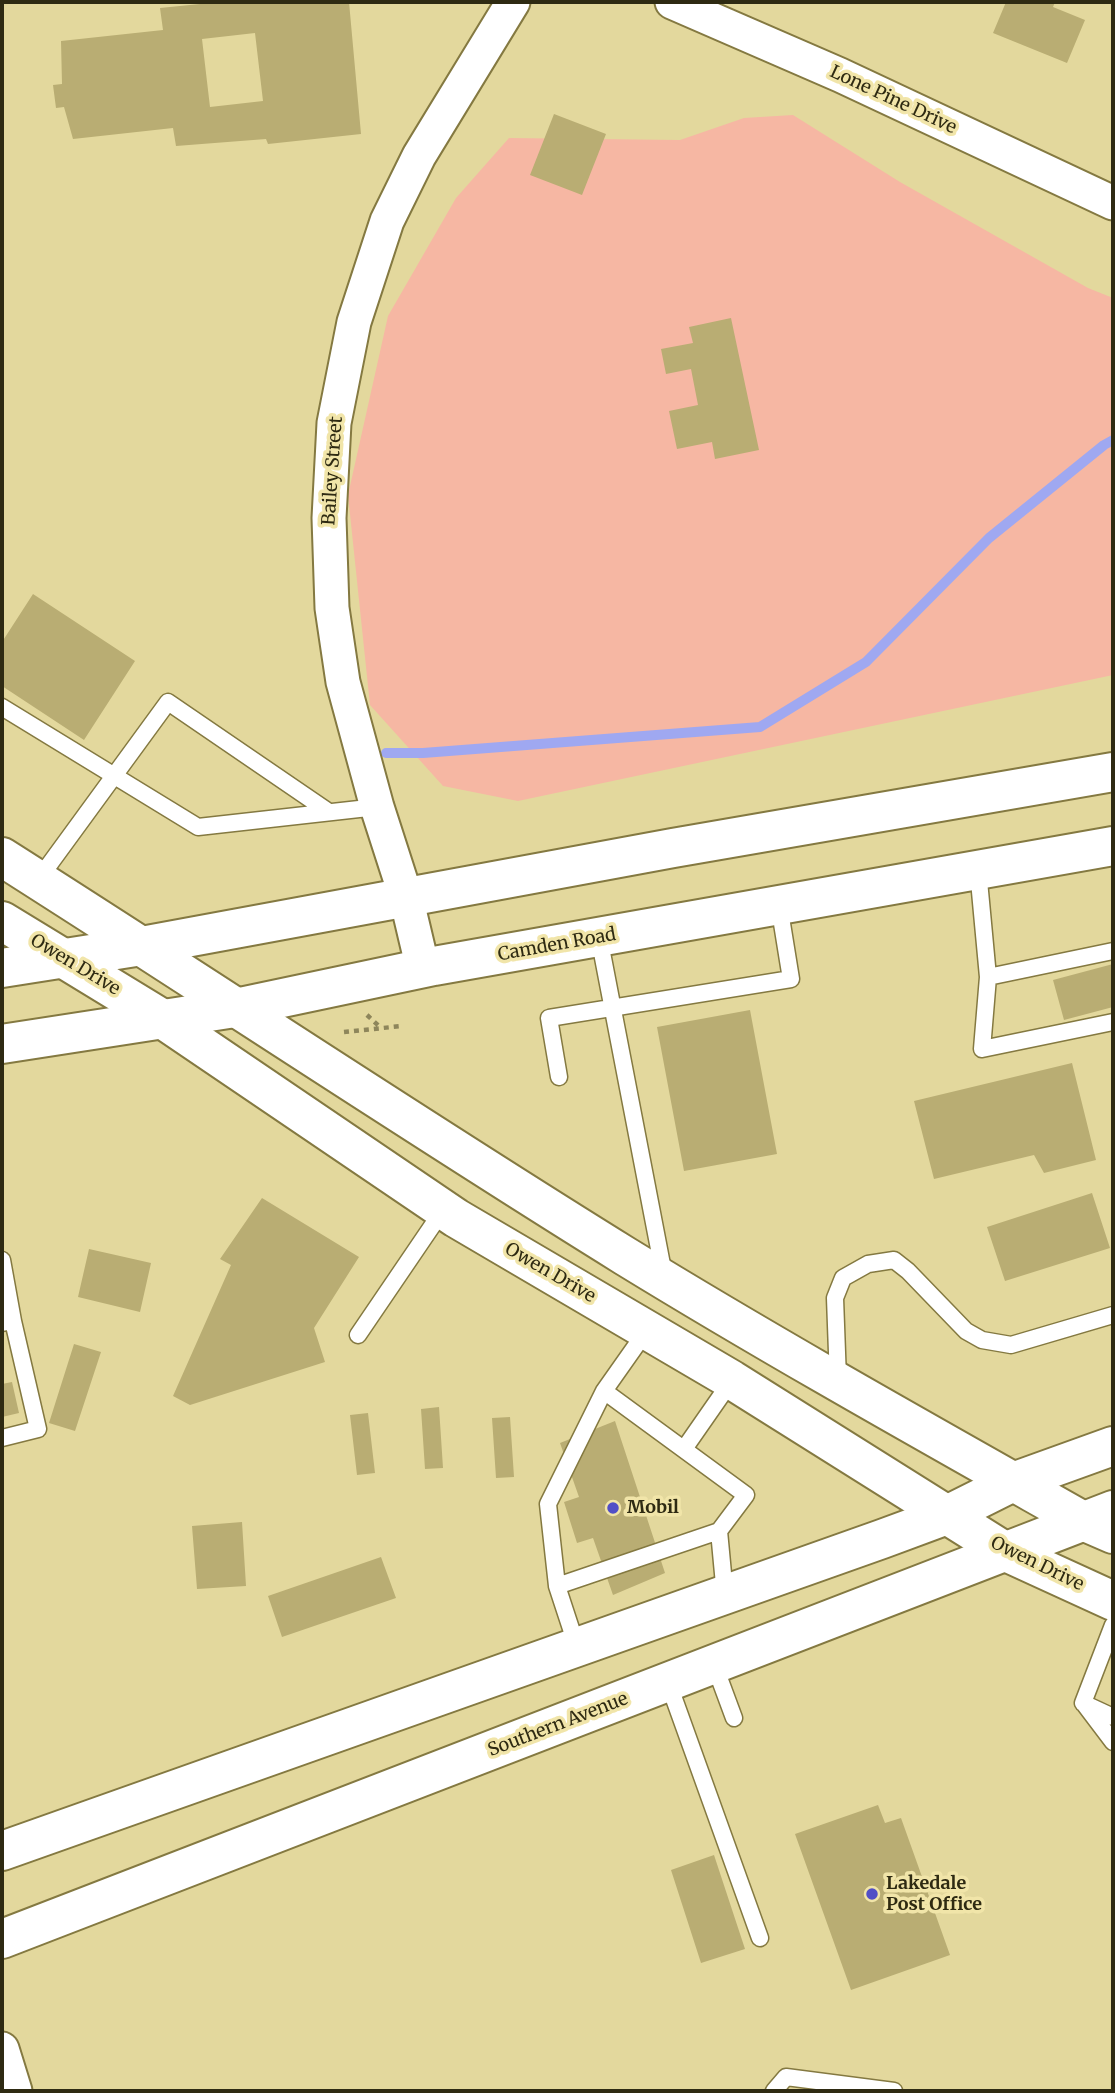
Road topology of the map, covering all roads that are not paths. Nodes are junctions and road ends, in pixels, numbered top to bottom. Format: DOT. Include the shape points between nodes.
graph roads {
  1 [pos="513,2"];
  2 [pos="672,2"];
  3 [pos="1113,203"];
  4 [pos="2,707"];
  5 [pos="1113,772"];
  6 [pos="114,776"];
  7 [pos="377,807"];
  8 [pos="329,812"];
  9 [pos="1113,846"];
  10 [pos="2,857"];
  11 [pos="978,870"];
  12 [pos="38,880"];
  13 [pos="406,897"];
  14 [pos="779,905"];
  15 [pos="2,921"];
  16 [pos="599,937"];
  17 [pos="142,946"];
  18 [pos="1113,951"];
  19 [pos="63,957"];
  20 [pos="2,968"];
  21 [pos="423,969"];
  22 [pos="988,977"];
  23 [pos="235,1008"];
  24 [pos="612,1008"];
  25 [pos="161,1018"];
  26 [pos="1113,1023"];
  27 [pos="2,1044"];
  28 [pos="558,1077"];
  29 [pos="443,1209"];
  30 [pos="2,1260"];
  31 [pos="665,1280"];
  32 [pos="1113,1315"];
  33 [pos="7,1322"];
  34 [pos="647,1329"];
  35 [pos="358,1335"];
  36 [pos="732,1380"];
  37 [pos="838,1383"];
  38 [pos="604,1391"];
  39 [pos="2,1438"];
  40 [pos="1113,1446"];
  41 [pos="684,1449"];
  42 [pos="1013,1482"];
  43 [pos="947,1515"];
  44 [pos="1103,1522"];
  45 [pos="719,1531"];
  46 [pos="1006,1552"];
  47 [pos="557,1586"];
  48 [pos="725,1596"];
  49 [pos="1113,1601"];
  50 [pos="1113,1625"];
  51 [pos="577,1647"];
  52 [pos="714,1664"];
  53 [pos="667,1682"];
  54 [pos="1083,1703"];
  55 [pos="1113,1717"];
  56 [pos="734,1718"];
  57 [pos="1113,1742"];
  58 [pos="2,1852"];
  59 [pos="760,1938"];
  60 [pos="2,1939"];
  61 [pos="2,2049"];
  62 [pos="15,2091"];
  63 [pos="774,2091"];
  64 [pos="894,2091"];
  1 -- 7 [label="street, Bailey Street" via="419,156 387,220 354,322 334,423 328,519 332,608 344,682"];
  2 -- 3 [label="street, Lone Pine Drive"];
  4 -- 6 [label="lane"];
  5 -- 13 [label="main road"];
  6 -- 8 [label="lane" via="198,827"];
  6 -- 8 [label="lane" via="167,702"];
  6 -- 12 [label="lane"];
  7 -- 8 [label="lane"];
  7 -- 13 [label="street, Bailey Street"];
  9 -- 11 [label="main road, Camden Road"];
  10 -- 12 [label="main road"];
  11 -- 14 [label="main road, Camden Road"];
  11 -- 22 [label="lane"];
  12 -- 17 [label="main road"];
  13 -- 17 [label="main road"];
  13 -- 21 [label="street, Bailey Street"];
  14 -- 16 [label="main road, Camden Road"];
  14 -- 24 [label="lane" via="791,979"];
  15 -- 19 [label="main road, Owen Drive"];
  16 -- 21 [label="main road, Camden Road"];
  16 -- 24 [label="lane"];
  17 -- 19 [label="main road"];
  17 -- 23 [label="main road"];
  18 -- 22 [label="lane"];
  19 -- 20 [label="main road"];
  19 -- 25 [label="main road, Owen Drive"];
  21 -- 23 [label="main road, Camden Road"];
  22 -- 26 [label="lane" via="982,1049"];
  23 -- 25 [label="main road, Camden Road"];
  23 -- 31 [label="main road"];
  24 -- 28 [label="lane" via="549,1018"];
  24 -- 31 [label="lane"];
  25 -- 27 [label="main road, Camden Road"];
  25 -- 29 [label="main road, Owen Drive"];
  29 -- 34 [label="main road, Owen Drive"];
  29 -- 35 [label="lane"];
  30 -- 33 [label="lane"];
  31 -- 37 [label="main road"];
  32 -- 37 [label="lane" via="1011,1345 982,1340 966,1331 894,1260 868,1264 843,1278 835,1298"];
  33 -- 39 [label="lane" via="38,1429"];
  34 -- 36 [label="main road, Owen Drive"];
  34 -- 38 [label="lane"];
  36 -- 41 [label="lane"];
  36 -- 43 [label="main road, Owen Drive"];
  37 -- 42 [label="main road"];
  38 -- 41 [label="lane"];
  38 -- 47 [label="lane" via="548,1504"];
  40 -- 42 [label="main road"];
  41 -- 45 [label="lane" via="746,1494"];
  42 -- 43 [label="main road"];
  42 -- 44 [label="main road"];
  43 -- 46 [label="main road, Owen Drive"];
  43 -- 48 [label="main road"];
  44 -- 46 [label="main road, Southern Avenue"];
  45 -- 47 [label="lane"];
  45 -- 48 [label="lane"];
  46 -- 49 [label="main road, Owen Drive"];
  46 -- 52 [label="main road, Southern Avenue"];
  47 -- 51 [label="lane"];
  48 -- 51 [label="main road"];
  50 -- 54 [label="lane"];
  51 -- 58 [label="main road"];
  52 -- 53 [label="main road, Southern Avenue"];
  52 -- 56 [label="lane"];
  53 -- 59 [label="lane"];
  53 -- 60 [label="main road, Southern Avenue"];
  54 -- 55 [label="lane"];
  54 -- 57 [label="lane"];
  61 -- 62 [label="street"];
  63 -- 64 [label="lane" via="786,2077"];
}
